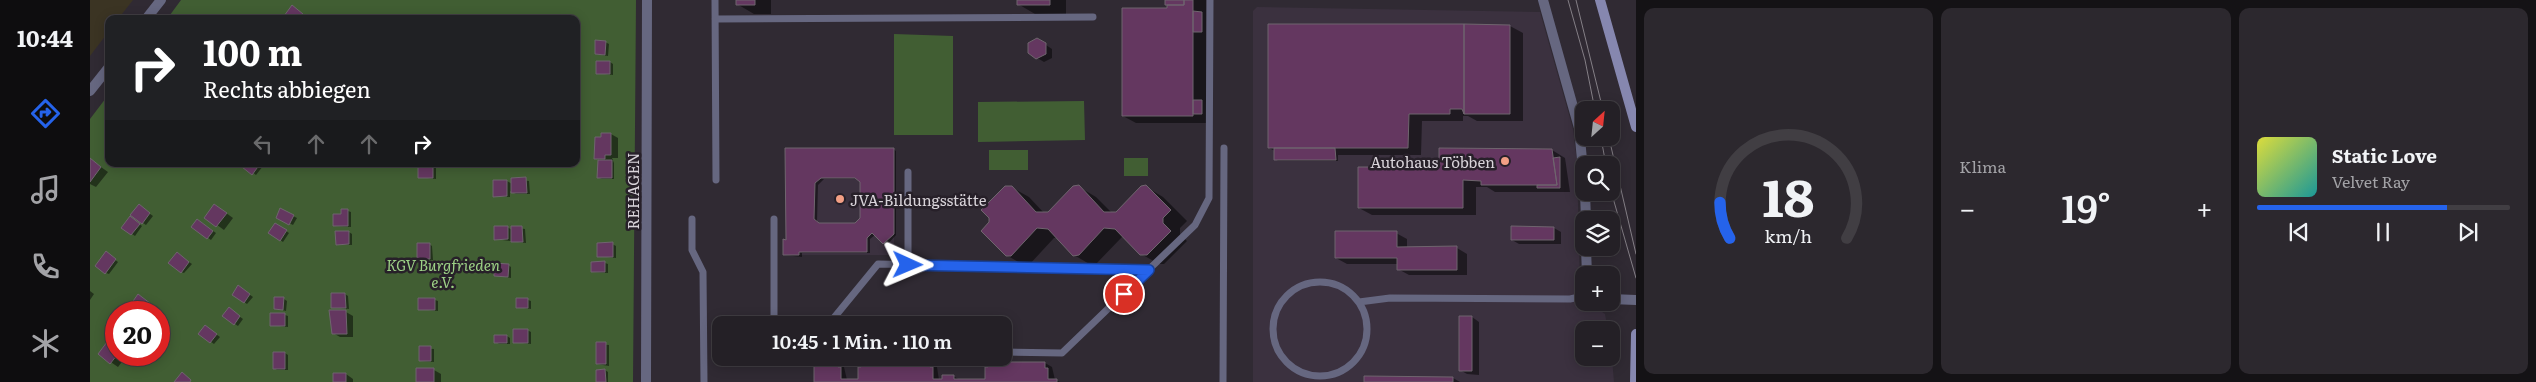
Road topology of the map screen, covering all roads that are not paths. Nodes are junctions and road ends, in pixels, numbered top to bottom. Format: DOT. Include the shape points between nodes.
graph roads {
  1 [pos="161,0"];
  2 [pos="647,0"];
  3 [pos="715,0"];
  4 [pos="1210,0"];
  5 [pos="1543,0"];
  6 [pos="1600,0"];
  7 [pos="149,15"];
  8 [pos="1093,18"];
  9 [pos="716,19"];
  10 [pos="105,72"];
  11 [pos="90,91"];
  12 [pos="1636,127"];
  13 [pos="1224,148"];
  14 [pos="1582,156"];
  15 [pos="908,172"];
  16 [pos="716,180"];
  17 [pos="692,219"];
  18 [pos="774,219"];
  19 [pos="908,265"];
  20 [pos="1149,270"];
  21 [pos="1575,298"];
  22 [pos="1620,299"];
  23 [pos="1636,300"];
  24 [pos="1359,302"];
  25 [pos="774,316"];
  26 [pos="835,316"];
  27 [pos="1636,334"];
  28 [pos="1012,352"];
  29 [pos="646,382"];
  30 [pos="704,382"];
  31 [pos="1223,382"];
  32 [pos="1635,382"];
  1 -- 7 [label="street"];
  2 -- 29 [label="street, REHAGEN"];
  3 -- 9 [label="lane"];
  4 -- 20 [label="lane" via="1209,198 1195,225"];
  5 -- 14 [label="street" via="1580,128"];
  6 -- 12 [label="main road"];
  8 -- 9 [label="lane"];
  9 -- 16 [label="lane"];
  10 -- 11 [label="street"];
  13 -- 31 [label="lane"];
  15 -- 19 [label="lane"];
  17 -- 30 [label="lane" via="692,250 703,272"];
  18 -- 25 [label="lane"];
  19 -- 20 [label="lane"];
  19 -- 26 [label="lane" via="878,264"];
  20 -- 28 [label="lane" via="1062,353"];
  21 -- 24 [label="lane" via="1390,298"];
  22 -- 23 [label="street"];
  24 -- 24 [label="lane" via="1334,284 1317,282 1288,294 1272,323 1273,340 1280,355 1302,374 1317,377 1346,369 1357,359 1367,331"];
  27 -- 32 [label="main road"];
}
